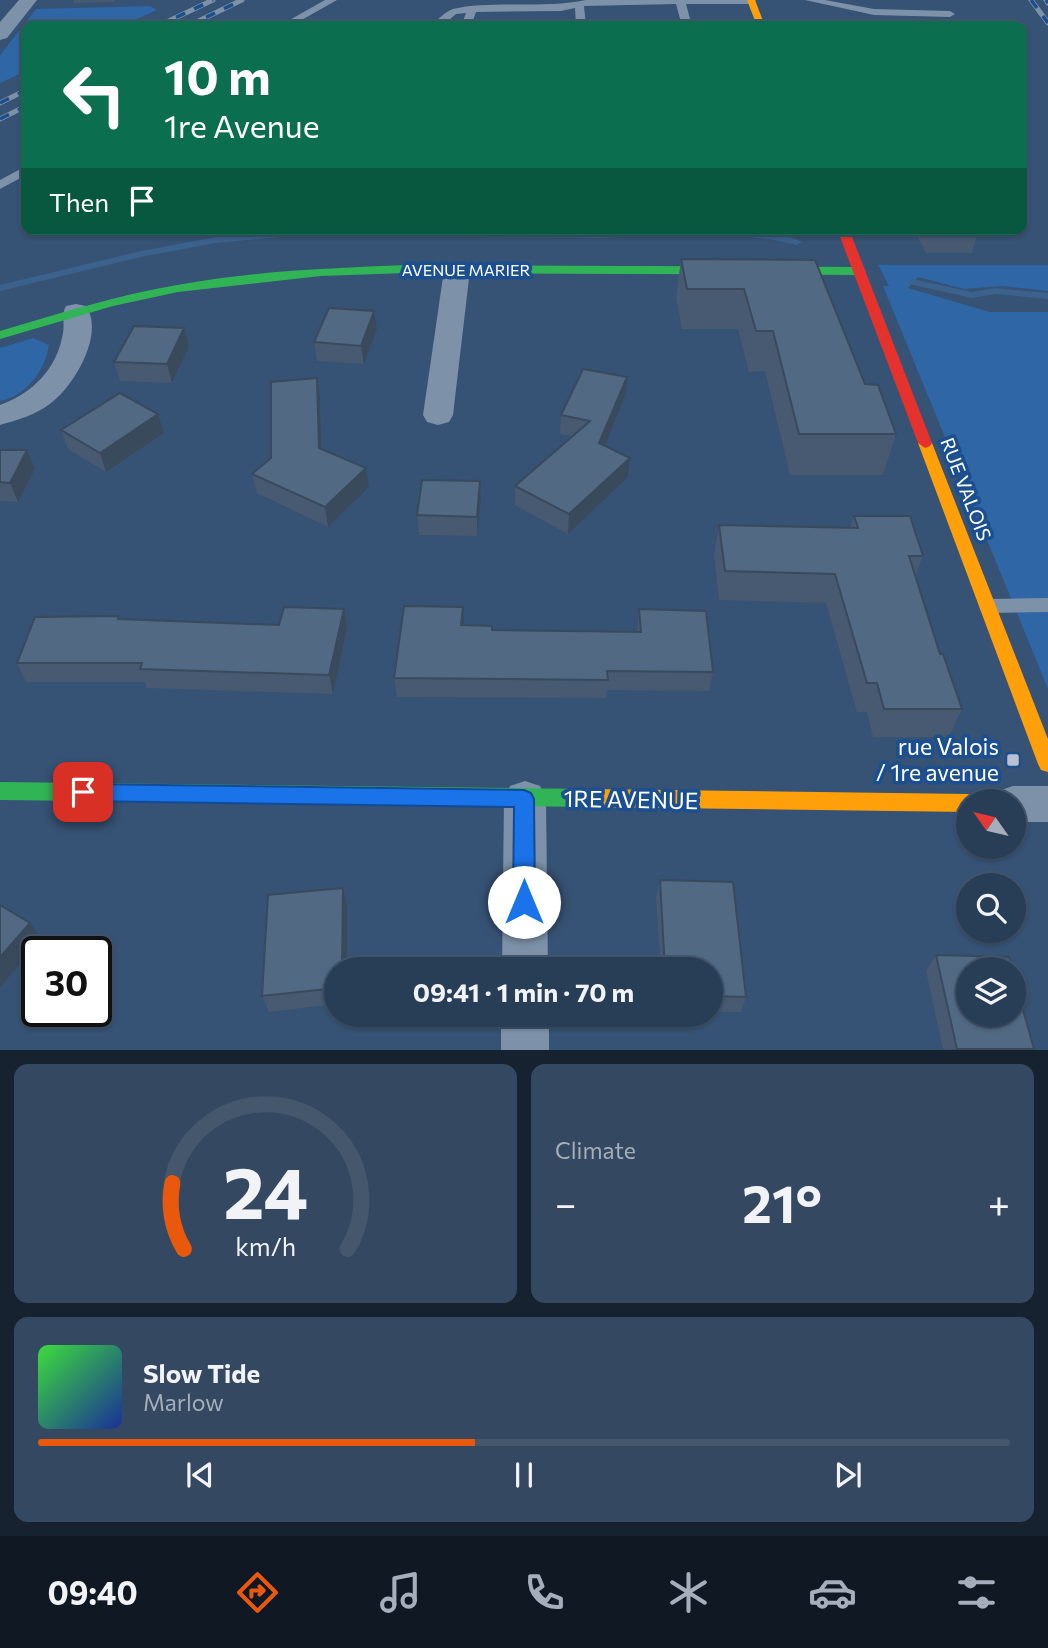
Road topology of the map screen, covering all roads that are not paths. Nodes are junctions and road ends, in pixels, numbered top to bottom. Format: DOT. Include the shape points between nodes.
graph roads {
  1 [pos="28,0"];
  2 [pos="332,0"];
  3 [pos="464,0"];
  4 [pos="751,0"];
  5 [pos="810,0"];
  6 [pos="649,1"];
  7 [pos="680,1"];
  8 [pos="701,1"];
  9 [pos="579,4"];
  10 [pos="472,9"];
  11 [pos="950,15"];
  12 [pos="293,21"];
  13 [pos="442,21"];
  14 [pos="468,21"];
  15 [pos="581,21"];
  16 [pos="686,21"];
  17 [pos="759,21"];
  18 [pos="0,34"];
  19 [pos="21,173"];
  20 [pos="0,185"];
  21 [pos="845,235"];
  22 [pos="457,270"];
  23 [pos="860,271"];
  24 [pos="76,312"];
  25 [pos="0,335"];
  26 [pos="0,415"];
  27 [pos="438,415"];
  28 [pos="1048,605"];
  29 [pos="988,606"];
  30 [pos="1048,764"];
  31 [pos="0,791"];
  32 [pos="524,799"];
  33 [pos="956,803"];
  34 [pos="1026,804"];
  35 [pos="1048,804"];
  36 [pos="524,957"];
  37 [pos="525,1027"];
  38 [pos="525,1049"];
  1 -- 18 [label="street"];
  2 -- 12 [label="lane"];
  3 -- 10 [label="lane"];
  4 -- 8 [label="lane"];
  4 -- 17 [label="street"];
  5 -- 11 [label="lane" via="874,12"];
  6 -- 7 [label="lane"];
  6 -- 9 [label="lane"];
  7 -- 8 [label="lane"];
  7 -- 16 [label="lane"];
  9 -- 10 [label="lane"];
  9 -- 15 [label="lane"];
  10 -- 13 [label="lane" via="453,12"];
  10 -- 14 [label="lane"];
  19 -- 20 [label="lane"];
  21 -- 23 [label="street, RUE VALOIS"];
  22 -- 23 [label="street, AVENUE MARIER"];
  22 -- 24 [label="street, AVENUE MARIER" via="349,270 255,277 178,288"];
  22 -- 27 [label="street"];
  23 -- 29 [label="street, RUE VALOIS"];
  24 -- 25 [label="street, AVENUE MARIER"];
  24 -- 26 [label="street" via="79,331 53,384 32,402"];
  28 -- 29 [label="lane"];
  29 -- 30 [label="street, RUE VALOIS"];
  31 -- 32 [label="street, 1RE AVENUE"];
  32 -- 33 [label="street, 1RE AVENUE"];
  32 -- 36 [label="street"];
  34 -- 35 [label="street"];
  37 -- 38 [label="street"];
}
